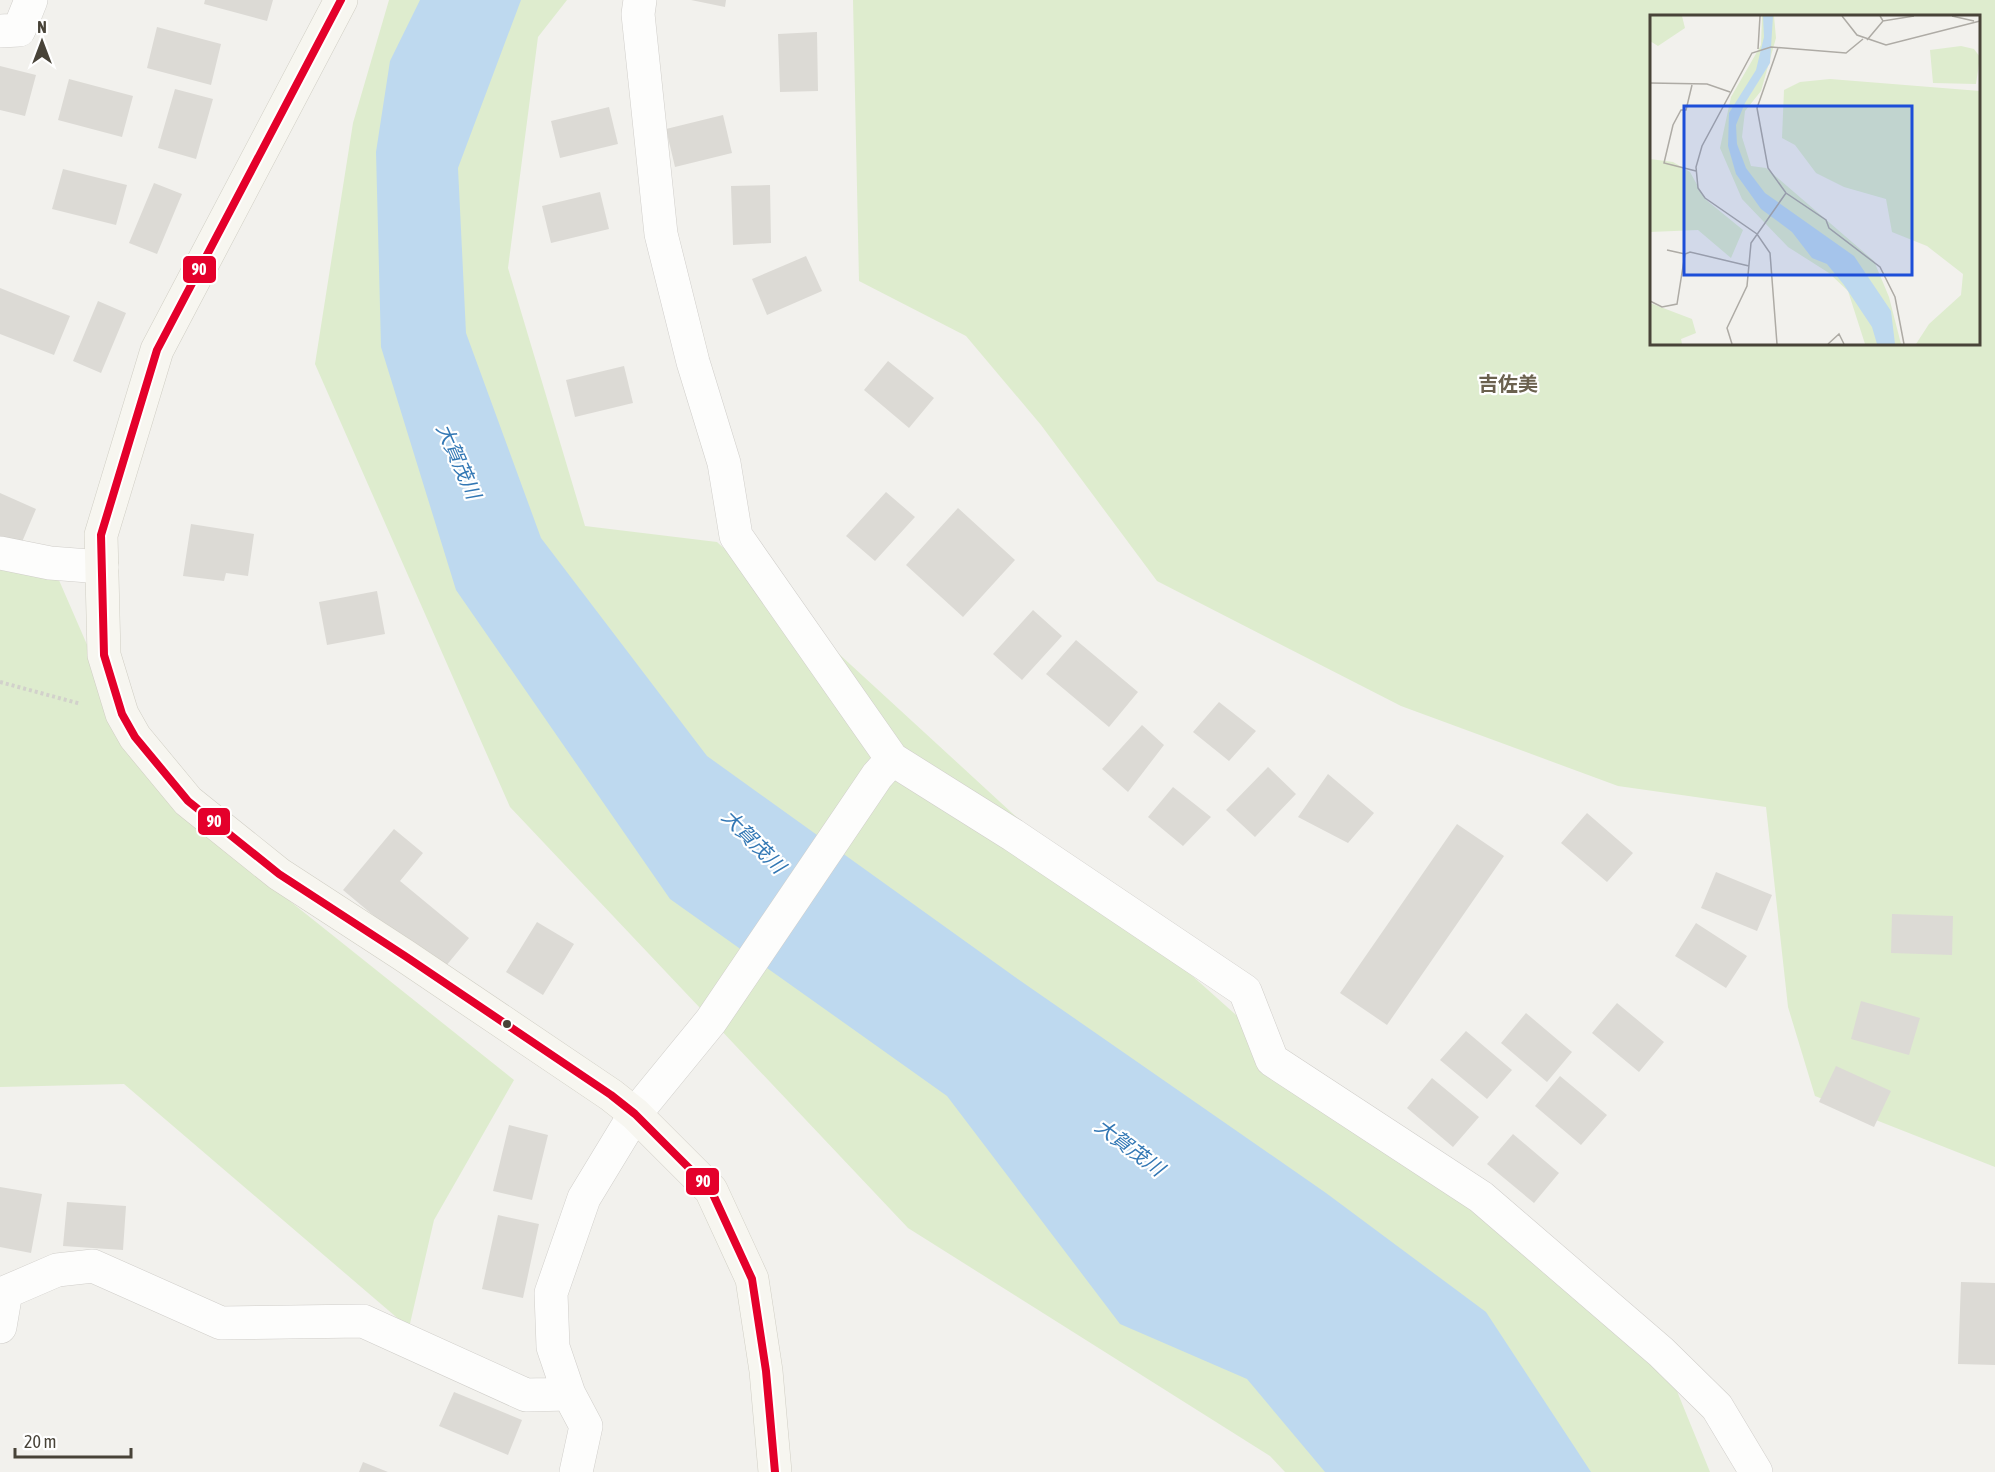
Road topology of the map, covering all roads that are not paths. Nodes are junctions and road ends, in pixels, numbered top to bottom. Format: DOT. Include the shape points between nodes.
graph roads {
  1 [pos="31,0"];
  2 [pos="341,0"];
  3 [pos="640,0"];
  4 [pos="0,31"];
  5 [pos="0,553"];
  6 [pos="102,567"];
  7 [pos="885,767"];
  8 [pos="636,1114"];
  9 [pos="3,1292"];
  10 [pos="0,1327"];
  11 [pos="569,1394"];
  12 [pos="576,1472"];
  13 [pos="775,1472"];
  14 [pos="1756,1472"];
  1 -- 4 [label="street" via="19,30"];
  2 -- 6 [label="street" via="158,350 101,535"];
  3 -- 7 [label="street" via="638,14 661,234 693,362 724,463 736,537"];
  5 -- 6 [label="street" via="50,563"];
  6 -- 8 [label="street" via="104,655 122,714 135,737 188,801 279,874"];
  7 -- 8 [label="street" via="711,1021"];
  7 -- 14 [label="street" via="1013,835 1245,991 1272,1060 1481,1197 1661,1352 1717,1407"];
  8 -- 11 [label="street" via="584,1198 551,1293 553,1347"];
  8 -- 13 [label="street" via="711,1191 752,1279 766,1371"];
  9 -- 10 [label="street"];
  9 -- 11 [label="street" via="57,1270 93,1266 221,1323 363,1321 526,1395"];
  11 -- 12 [label="street" via="586,1426"];
}
